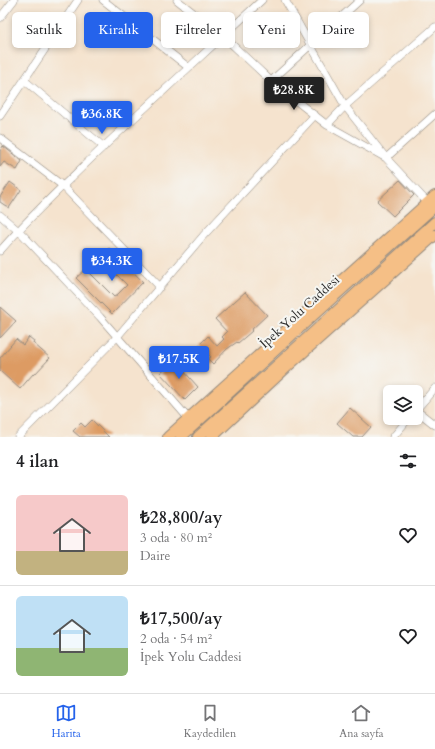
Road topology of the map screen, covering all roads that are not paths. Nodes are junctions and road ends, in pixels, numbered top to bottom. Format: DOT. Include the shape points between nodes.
graph roads {
  1 [pos="14,0"];
  2 [pos="78,0"];
  3 [pos="103,0"];
  4 [pos="177,0"];
  5 [pos="262,0"];
  6 [pos="285,0"];
  7 [pos="360,0"];
  8 [pos="192,12"];
  9 [pos="347,12"];
  10 [pos="0,18"];
  11 [pos="235,25"];
  12 [pos="435,27"];
  13 [pos="308,40"];
  14 [pos="235,47"];
  15 [pos="209,48"];
  16 [pos="308,48"];
  17 [pos="313,48"];
  18 [pos="188,67"];
  19 [pos="24,80"];
  20 [pos="271,81"];
  21 [pos="345,106"];
  22 [pos="435,114"];
  23 [pos="315,115"];
  24 [pos="0,116"];
  25 [pos="327,125"];
  26 [pos="0,138"];
  27 [pos="104,147"];
  28 [pos="386,158"];
  29 [pos="63,186"];
  30 [pos="433,202"];
  31 [pos="0,215"];
  32 [pos="435,222"];
  33 [pos="18,230"];
  34 [pos="435,236"];
  35 [pos="0,251"];
  36 [pos="160,287"];
  37 [pos="117,337"];
  38 [pos="435,388"];
  39 [pos="423,402"];
  40 [pos="423,416"];
  41 [pos="188,418"];
  42 [pos="404,425"];
  43 [pos="435,425"];
  44 [pos="217,435"];
  45 [pos="18,437"];
  46 [pos="168,437"];
  47 [pos="182,437"];
  48 [pos="198,437"];
  49 [pos="393,437"];
  1 -- 10 [label="street"];
  2 -- 19 [label="street"];
  3 -- 18 [label="street"];
  4 -- 8 [label="street"];
  5 -- 11 [label="street"];
  6 -- 13 [label="street"];
  7 -- 9 [label="street"];
  12 -- 21 [label="street"];
  14 -- 20 [label="street"];
  15 -- 18 [label="street"];
  16 -- 20 [label="street"];
  17 -- 21 [label="street"];
  18 -- 27 [label="street"];
  19 -- 24 [label="street"];
  19 -- 27 [label="street"];
  20 -- 23 [label="street"];
  21 -- 25 [label="street"];
  21 -- 28 [label="street"];
  22 -- 28 [label="street"];
  23 -- 25 [label="street"];
  23 -- 36 [label="street" via="203,236"];
  25 -- 28 [label="street"];
  26 -- 29 [label="street"];
  27 -- 29 [label="street"];
  28 -- 30 [label="street"];
  29 -- 33 [label="street"];
  29 -- 36 [label="street"];
  30 -- 41 [label="highway"];
  30 -- 47 [label="highway, İpek Yolu Caddesi"];
  31 -- 33 [label="street"];
  32 -- 48 [label="highway, İpek Yolu Caddesi"];
  33 -- 35 [label="street"];
  33 -- 37 [label="street"];
  34 -- 44 [label="highway" via="288,366"];
  36 -- 37 [label="street"];
  37 -- 41 [label="street"];
  37 -- 45 [label="street"];
  38 -- 39 [label="street"];
  40 -- 43 [label="street"];
  41 -- 46 [label="highway"];
  42 -- 49 [label="street"];
}
